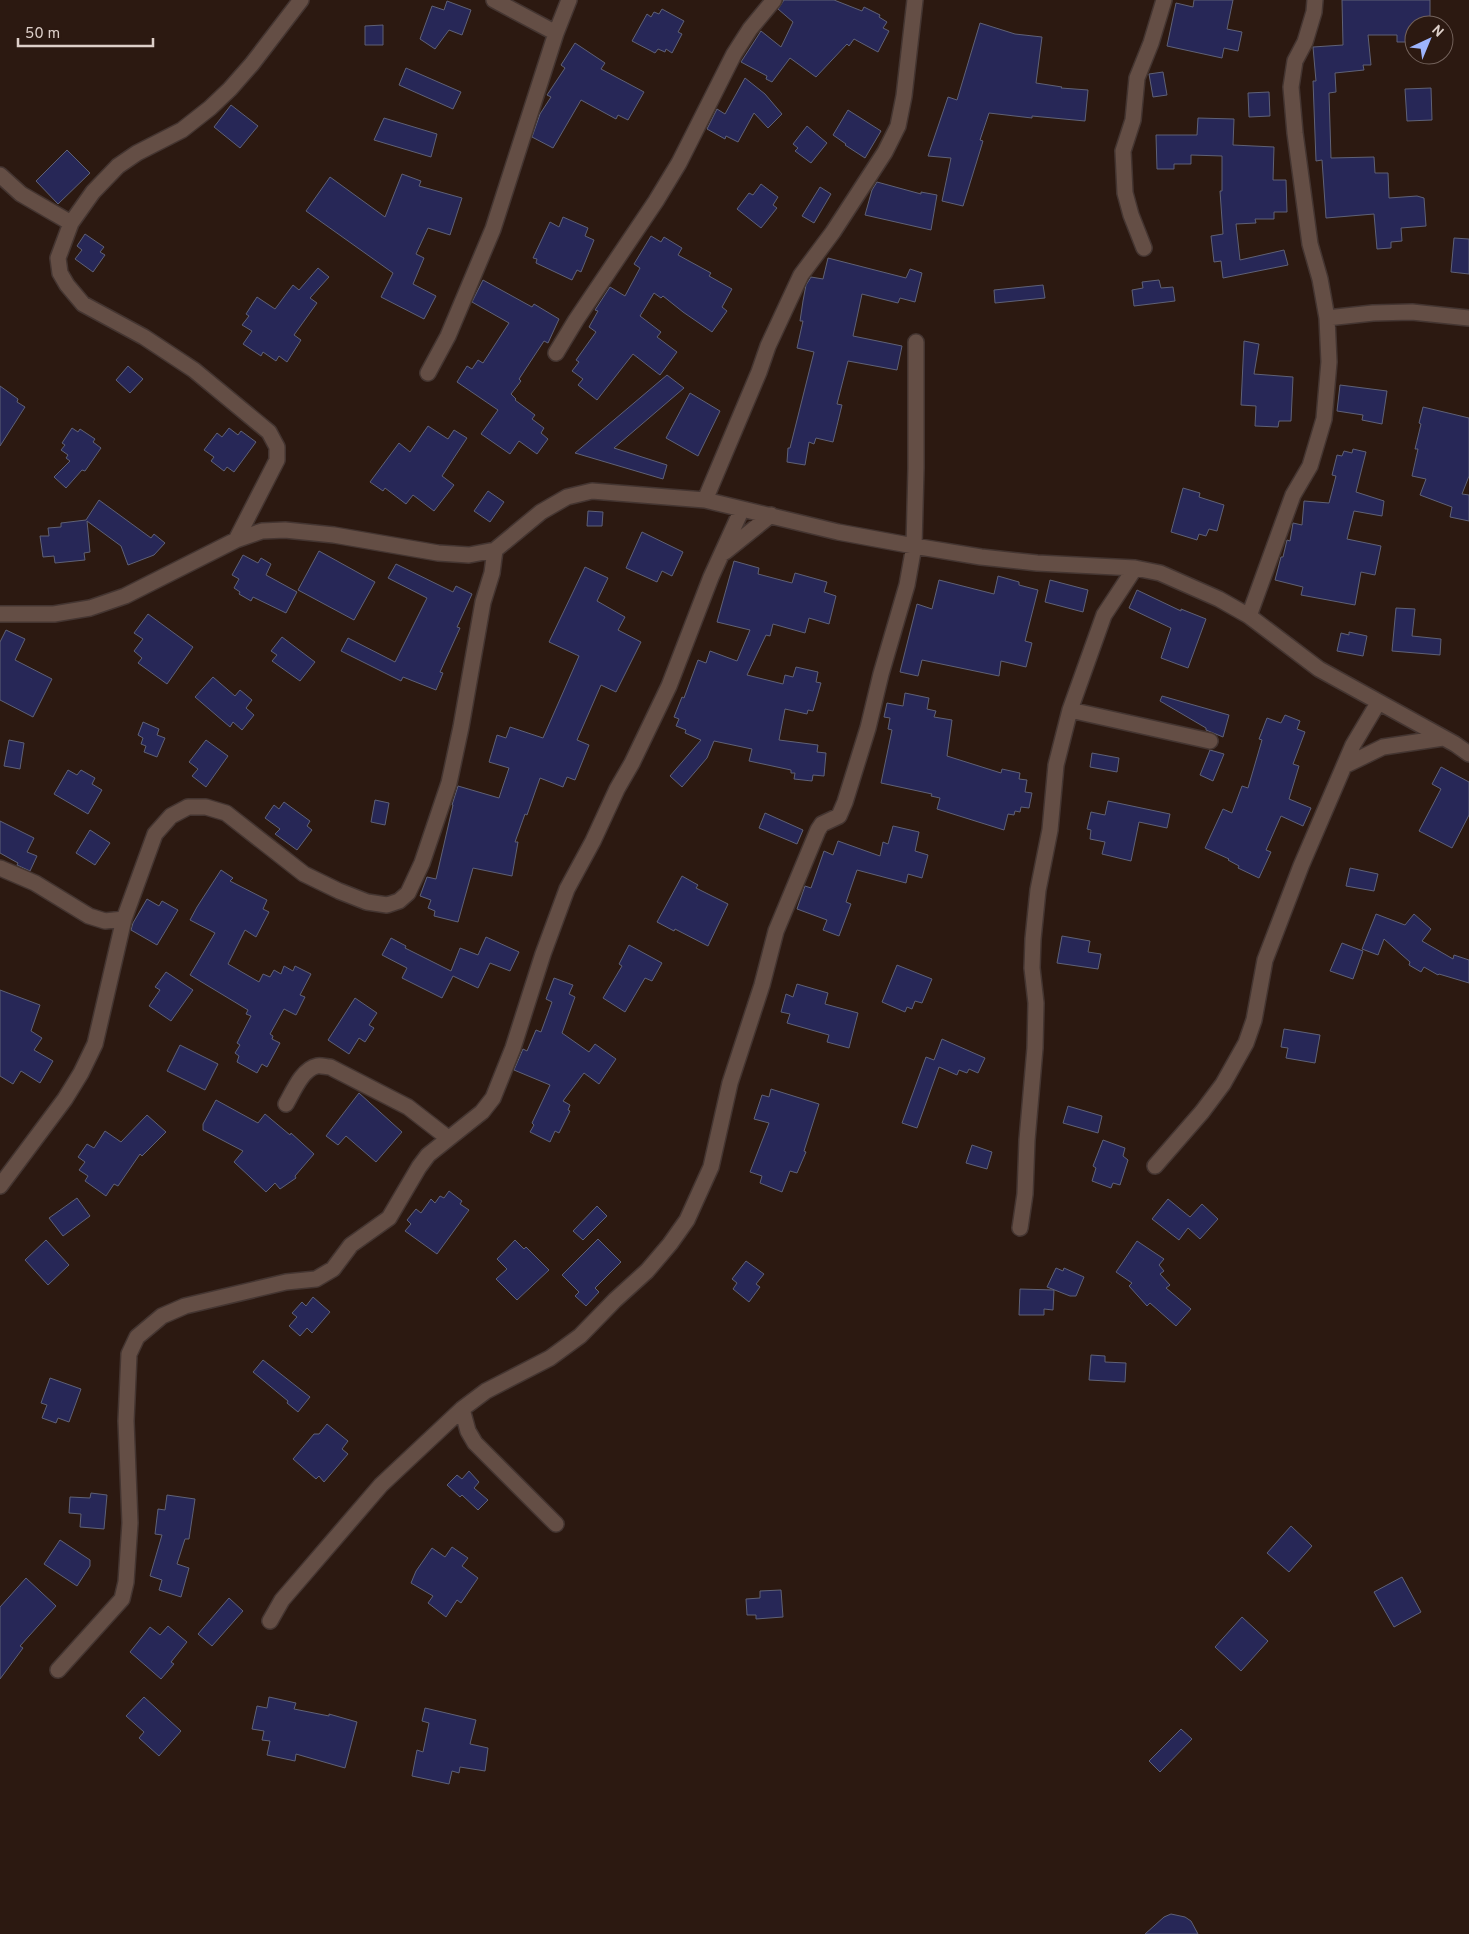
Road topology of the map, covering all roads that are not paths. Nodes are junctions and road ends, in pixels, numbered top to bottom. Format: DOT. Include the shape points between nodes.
graph roads {
  1 [pos="301,0"];
  2 [pos="494,0"];
  3 [pos="569,0"];
  4 [pos="774,0"];
  5 [pos="915,0"];
  6 [pos="1164,0"];
  7 [pos="1315,0"];
  8 [pos="556,33"];
  9 [pos="0,175"];
  10 [pos="71,223"];
  11 [pos="1144,248"];
  12 [pos="1327,318"];
  13 [pos="1469,318"];
  14 [pos="916,342"];
  15 [pos="556,353"];
  16 [pos="428,372"];
  17 [pos="705,500"];
  18 [pos="742,509"];
  19 [pos="771,515"];
  20 [pos="236,540"];
  21 [pos="914,546"];
  22 [pos="495,550"];
  23 [pos="722,555"];
  24 [pos="1135,568"];
  25 [pos="0,614"];
  26 [pos="1248,616"];
  27 [pos="1378,703"];
  28 [pos="1070,710"];
  29 [pos="1443,738"];
  30 [pos="1210,741"];
  31 [pos="1469,754"];
  32 [pos="1344,766"];
  33 [pos="0,868"];
  34 [pos="124,919"];
  35 [pos="286,1104"];
  36 [pos="448,1138"];
  37 [pos="1155,1166"];
  38 [pos="0,1186"];
  39 [pos="1020,1228"];
  40 [pos="462,1409"];
  41 [pos="556,1524"];
  42 [pos="270,1621"];
  43 [pos="58,1670"];
  1 -- 10 [label="street" via="230,89 182,130 118,166 93,192"];
  2 -- 8 [label="street"];
  3 -- 8 [label="street"];
  4 -- 15 [label="street" via="734,54 660,195"];
  5 -- 17 [label="street" via="898,126 885,152 833,232 801,275"];
  6 -- 11 [label="street" via="1151,44 1140,66 1133,120 1123,151 1125,193"];
  7 -- 12 [label="street" via="1314,12 1295,62 1291,87 1310,244"];
  8 -- 16 [label="street" via="493,228 451,328"];
  9 -- 10 [label="street" via="21,194"];
  10 -- 20 [label="street" via="58,258 60,273 84,304 144,337 194,370 269,432 277,447 277,460"];
  12 -- 13 [label="street" via="1412,312"];
  12 -- 26 [label="street" via="1329,362 1324,418 1310,466 1292,495"];
  14 -- 21 [label="street"];
  17 -- 18 [label="street"];
  17 -- 22 [label="street" via="592,491 567,497 541,512"];
  18 -- 19 [label="street"];
  18 -- 23 [label="street"];
  19 -- 21 [label="street"];
  19 -- 23 [label="street"];
  20 -- 22 [label="street" via="262,531 285,530 438,553 469,555"];
  20 -- 25 [label="street" via="125,596 90,608 54,614"];
  21 -- 24 [label="street" via="1009,560"];
  21 -- 40 [label="street" via="907,585 845,802 839,816 822,824 818,830 776,931 730,1083 711,1167 687,1220 647,1271 580,1336 543,1362 486,1391"];
  22 -- 34 [label="street" via="449,783 408,894 388,905 367,902 339,891 304,874 226,814 206,807 188,807 171,816 155,834"];
  23 -- 36 [label="street" via="669,686 567,889 514,1048 493,1098 482,1112"];
  24 -- 26 [label="street" via="1160,573"];
  24 -- 28 [label="street" via="1104,615"];
  26 -- 27 [label="street" via="1319,669"];
  27 -- 29 [label="street"];
  27 -- 32 [label="street"];
  28 -- 30 [label="street"];
  28 -- 39 [label="street" via="1056,765 1050,830 1038,890 1033,939 1035,1048"];
  29 -- 31 [label="street"];
  29 -- 32 [label="street" via="1384,747"];
  32 -- 37 [label="street" via="1265,960 1254,1020 1246,1043 1223,1084"];
  33 -- 34 [label="street" via="35,883 89,916 105,920"];
  34 -- 38 [label="street" via="91,1051 81,1073"];
  35 -- 36 [label="street" via="308,1070 317,1066 330,1067 408,1107"];
  36 -- 43 [label="street" via="419,1167 389,1218 351,1245 333,1269 316,1279 286,1282 185,1306 162,1316 137,1337 129,1354 126,1421 130,1523 122,1599"];
  40 -- 41 [label="street" via="475,1443"];
  40 -- 42 [label="street" via="381,1485 282,1600"];
}
